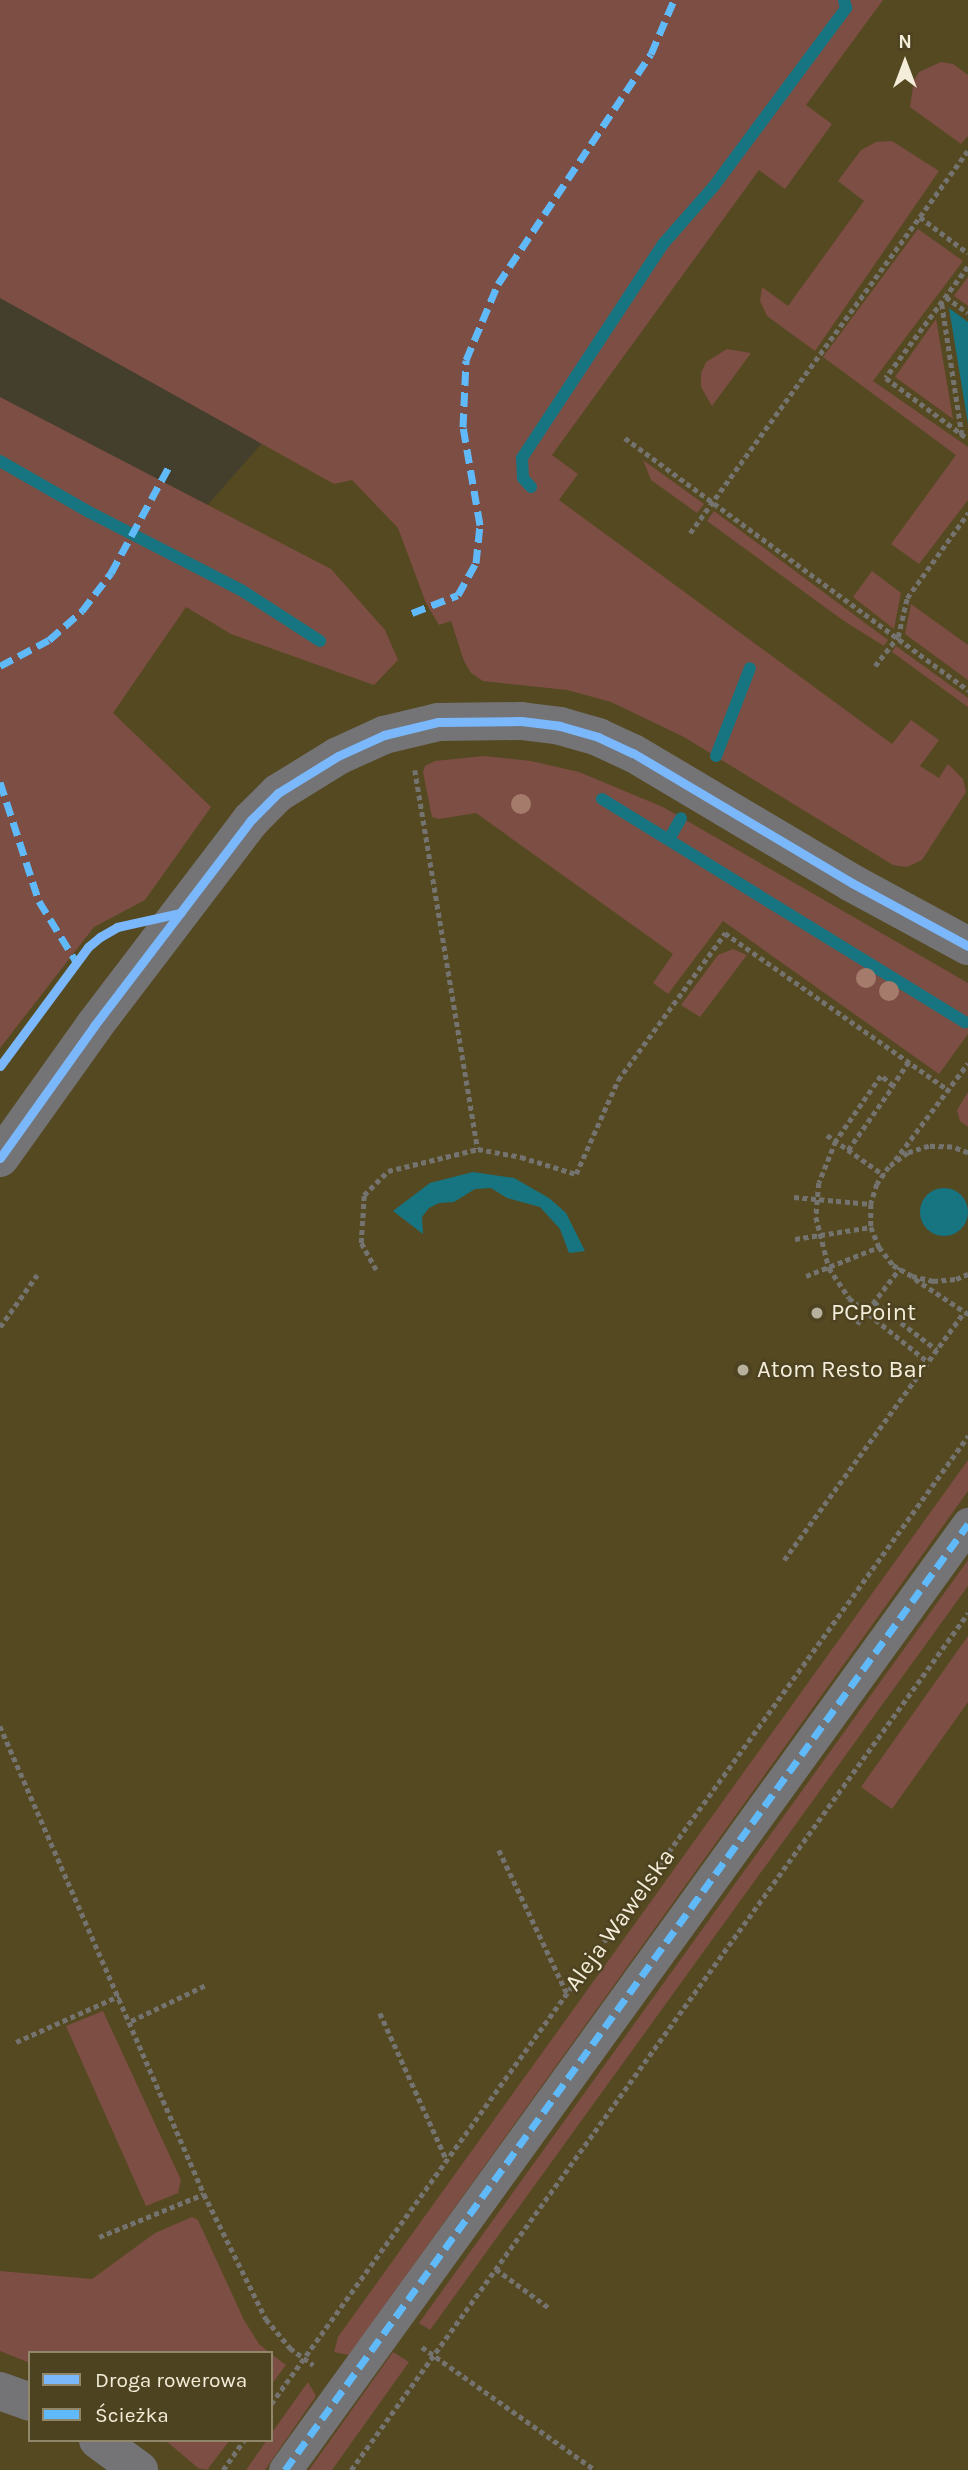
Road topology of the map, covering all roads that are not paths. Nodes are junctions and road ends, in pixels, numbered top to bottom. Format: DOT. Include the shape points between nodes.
graph roads {
  1 [pos="968,946"];
  2 [pos="0,1158"];
  3 [pos="968,1524"];
  4 [pos="0,2391"];
  5 [pos="28,2401"];
  6 [pos="101,2442"];
  7 [pos="139,2470"];
  8 [pos="285,2470"];
  1 -- 2 [label="street" via="598,737 521,721 438,722 355,747 299,778 250,820"];
  3 -- 8 [label="street, Aleja Wawelska"];
  4 -- 5 [label="street"];
  6 -- 7 [label="street"];
}
